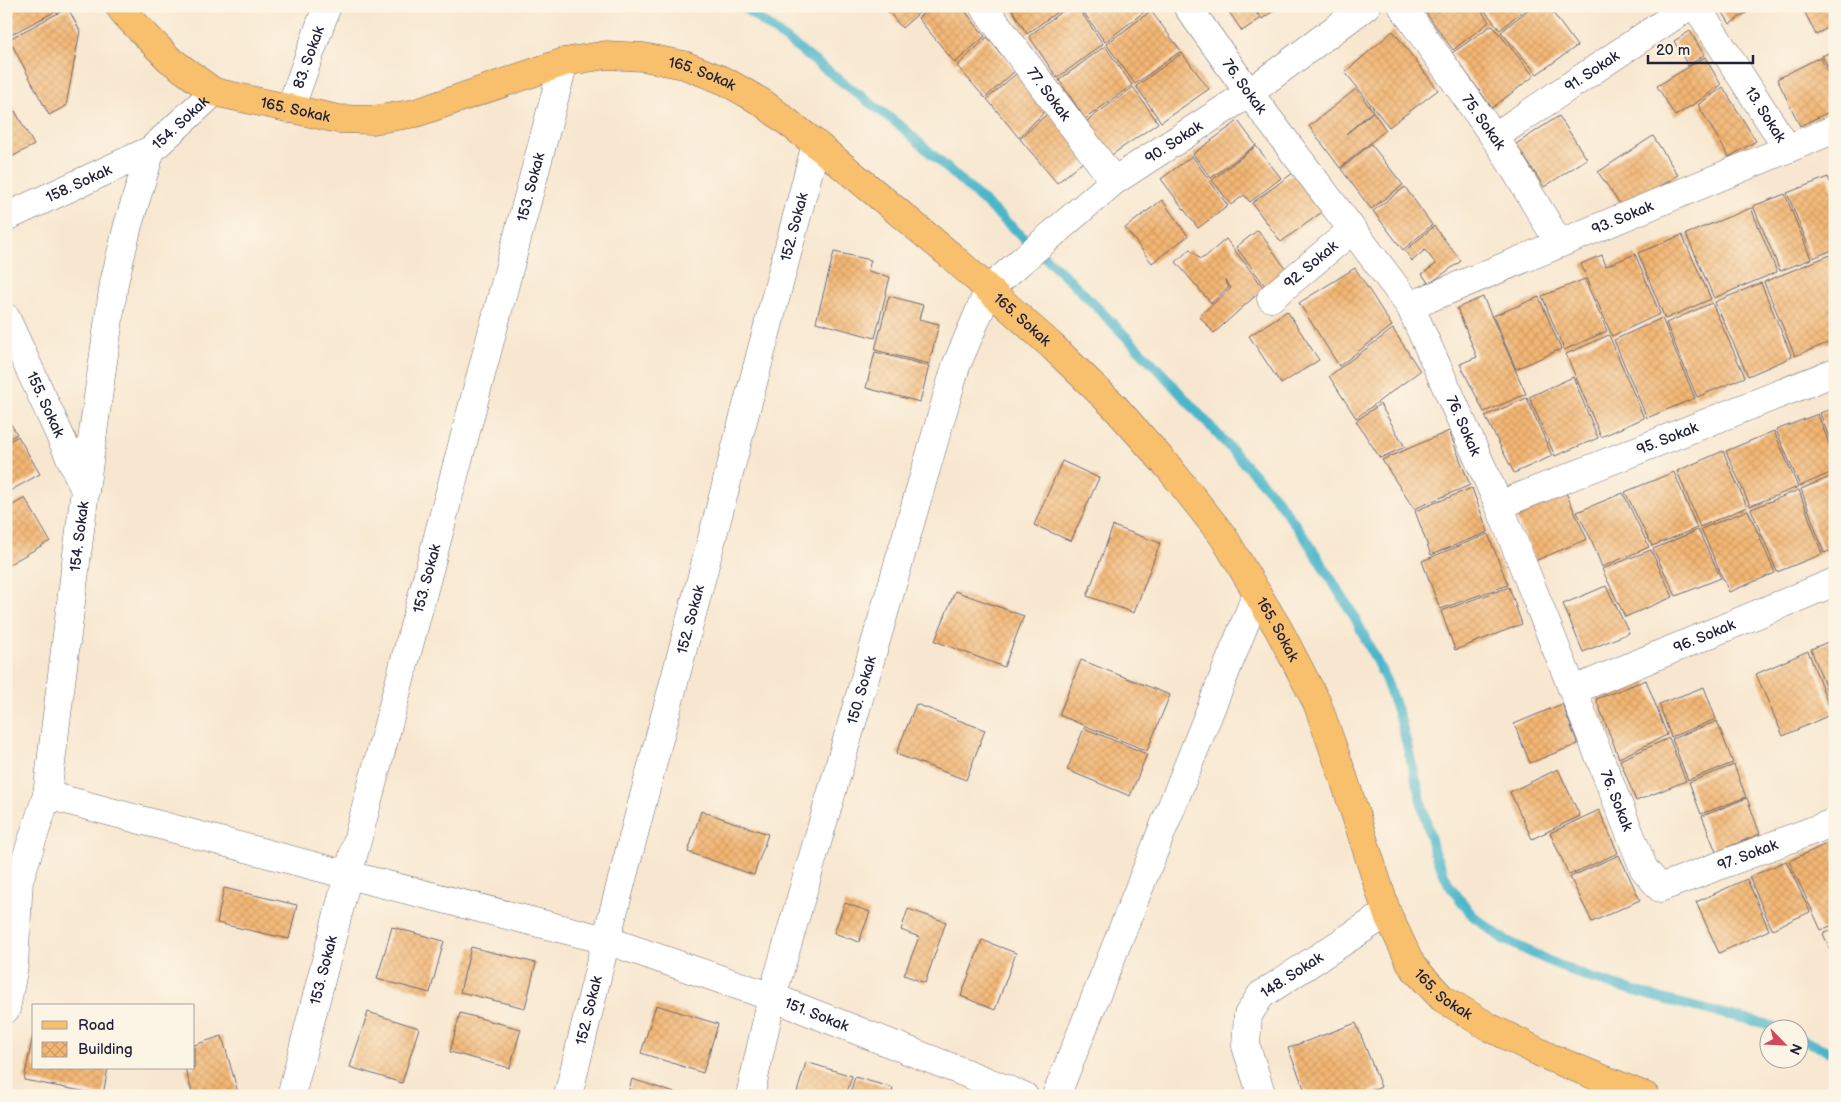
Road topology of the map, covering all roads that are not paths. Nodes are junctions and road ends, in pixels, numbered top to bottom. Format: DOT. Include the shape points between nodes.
graph roads {
  1 [pos="119,6"];
  2 [pos="326,6"];
  3 [pos="983,6"];
  4 [pos="1187,6"];
  5 [pos="1366,6"];
  6 [pos="1402,6"];
  7 [pos="1689,6"];
  8 [pos="1696,6"];
  9 [pos="564,62"];
  10 [pos="214,92"];
  11 [pos="1249,93"];
  12 [pos="290,109"];
  13 [pos="1835,129"];
  14 [pos="1494,137"];
  15 [pos="816,144"];
  16 [pos="1787,148"];
  17 [pos="151,150"];
  18 [pos="1114,182"];
  19 [pos="6,217"];
  20 [pos="1352,230"];
  21 [pos="1560,243"];
  22 [pos="989,289"];
  23 [pos="1271,298"];
  24 [pos="1410,306"];
  25 [pos="6,318"];
  26 [pos="1835,372"];
  27 [pos="85,490"];
  28 [pos="1499,504"];
  29 [pos="1835,582"];
  30 [pos="1257,593"];
  31 [pos="1574,690"];
  32 [pos="47,795"];
  33 [pos="1835,822"];
  34 [pos="6,856"];
  35 [pos="348,875"];
  36 [pos="13,879"];
  37 [pos="1660,888"];
  38 [pos="1387,913"];
  39 [pos="606,940"];
  40 [pos="772,997"];
  41 [pos="6,1009"];
  42 [pos="291,1096"];
  43 [pos="568,1096"];
  44 [pos="750,1096"];
  45 [pos="1024,1096"];
  46 [pos="1056,1096"];
  47 [pos="1262,1096"];
  48 [pos="1645,1096"];
  1 -- 10 [label="main road, 165. Sokak" via="169,59"];
  2 -- 12 [label="street, 83. Sokak"];
  3 -- 18 [label="street, 77. Sokak"];
  4 -- 11 [label="street, 76. Sokak"];
  5 -- 11 [label="street, 90. Sokak"];
  6 -- 14 [label="street, 75. Sokak"];
  7 -- 14 [label="street, 91. Sokak"];
  8 -- 16 [label="street, 13. Sokak"];
  9 -- 12 [label="main road, 165. Sokak" via="416,113 373,120 338,119"];
  9 -- 15 [label="main road, 165. Sokak" via="606,55 643,57 684,65 725,81 763,103"];
  9 -- 35 [label="street, 153. Sokak"];
  10 -- 12 [label="main road, 165. Sokak"];
  10 -- 17 [label="street, 154. Sokak"];
  11 -- 18 [label="street, 90. Sokak"];
  11 -- 20 [label="street, 76. Sokak"];
  13 -- 16 [label="street, 93. Sokak"];
  14 -- 21 [label="street, 75. Sokak"];
  15 -- 22 [label="main road, 165. Sokak"];
  15 -- 39 [label="street, 152. Sokak"];
  16 -- 21 [label="street, 93. Sokak"];
  17 -- 19 [label="street, 158. Sokak"];
  17 -- 27 [label="street, 154. Sokak" via="114,283"];
  18 -- 22 [label="street, 90. Sokak"];
  20 -- 23 [label="street, 92. Sokak"];
  20 -- 24 [label="street, 76. Sokak"];
  21 -- 24 [label="street, 93. Sokak"];
  22 -- 30 [label="main road, 165. Sokak" via="1114,406 1170,469 1223,536"];
  22 -- 40 [label="street, 150. Sokak" via="956,366"];
  24 -- 28 [label="street, 76. Sokak"];
  25 -- 27 [label="street, 155. Sokak"];
  26 -- 28 [label="street, 95. Sokak"];
  27 -- 32 [label="street, 154. Sokak"];
  28 -- 31 [label="street, 76. Sokak"];
  29 -- 31 [label="street, 96. Sokak"];
  30 -- 38 [label="main road, 165. Sokak" via="1317,703 1344,776"];
  30 -- 46 [label="street"];
  31 -- 37 [label="street, 76. Sokak" via="1644,869"];
  32 -- 35 [label="street, 151. Sokak"];
  32 -- 36 [label="street, 154. Sokak"];
  33 -- 37 [label="street, 97. Sokak"];
  34 -- 36 [label="street"];
  35 -- 39 [label="street, 151. Sokak"];
  35 -- 42 [label="street, 153. Sokak"];
  36 -- 41 [label="street, 154. Sokak" via="14,965"];
  38 -- 47 [label="street, 148. Sokak" via="1261,995 1248,1015 1246,1046"];
  38 -- 48 [label="main road, 165. Sokak" via="1412,966 1442,998 1489,1027 1549,1057"];
  39 -- 40 [label="street, 151. Sokak"];
  39 -- 43 [label="street, 152. Sokak"];
  40 -- 44 [label="street, 150. Sokak"];
  40 -- 45 [label="street, 151. Sokak"];
}
